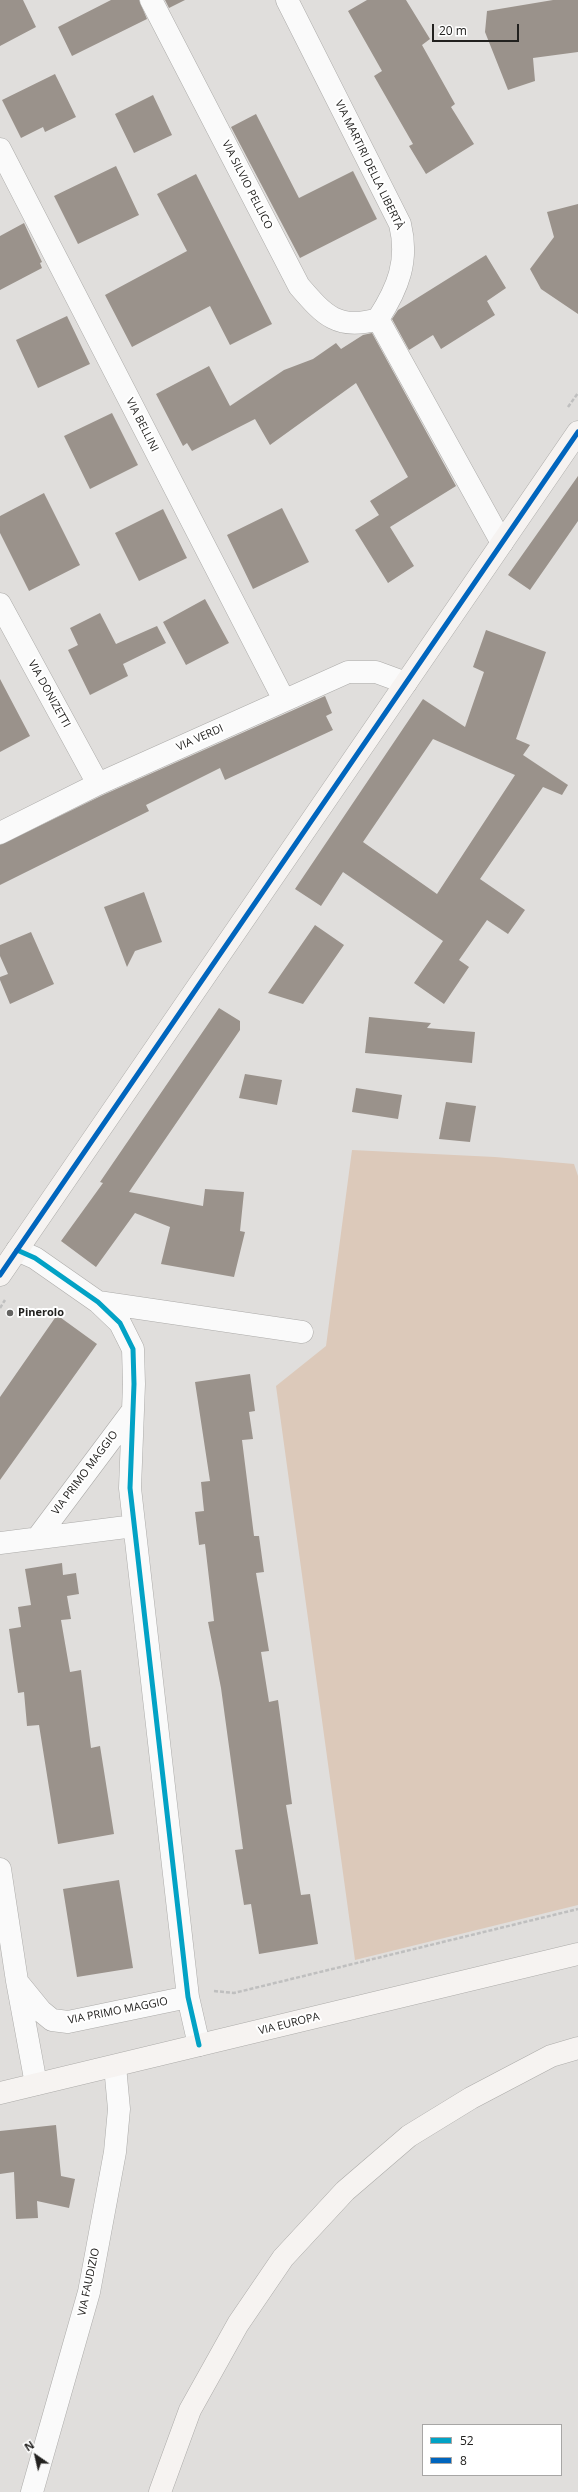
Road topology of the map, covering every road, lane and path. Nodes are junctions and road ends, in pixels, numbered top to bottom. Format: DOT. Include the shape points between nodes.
graph roads {
  1 [pos="151,0"];
  2 [pos="287,0"];
  3 [pos="0,149"];
  4 [pos="378,319"];
  5 [pos="578,432"];
  6 [pos="502,543"];
  7 [pos="0,604"];
  8 [pos="406,683"];
  9 [pos="284,700"];
  10 [pos="98,784"];
  11 [pos="0,833"];
  12 [pos="18,1250"];
  13 [pos="0,1275"];
  14 [pos="98,1302"];
  15 [pos="302,1332"];
  16 [pos="133,1410"];
  17 [pos="134,1526"];
  18 [pos="38,1537"];
  19 [pos="0,1543"];
  20 [pos="0,1869"];
  21 [pos="578,1910"];
  22 [pos="578,1954"];
  23 [pos="17,1981"];
  24 [pos="211,1987"];
  25 [pos="188,1997"];
  26 [pos="199,2045"];
  27 [pos="578,2048"];
  28 [pos="115,2066"];
  29 [pos="36,2084"];
  30 [pos="0,2093"];
  31 [pos="32,2492"];
  32 [pos="160,2492"];
  1 -- 4 [label="street, VIA SILVIO PELLICO" via="299,286 326,314 342,322 358,325"];
  2 -- 4 [label="street, VIA MARTIRI DELLA LIBERTÀ" via="400,224 404,241 402,264 394,294"];
  3 -- 9 [label="street, VIA BELLINI"];
  4 -- 6 [label="street"];
  5 -- 6 [label="main road"];
  6 -- 8 [label="main road"];
  7 -- 10 [label="street, VIA DONIZETTI"];
  8 -- 9 [label="street, VIA VERDI" via="376,672 348,672"];
  8 -- 12 [label="main road"];
  9 -- 10 [label="street, VIA VERDI"];
  10 -- 11 [label="street, VIA VERDI"];
  12 -- 13 [label="main road"];
  12 -- 14 [label="street" via="35,1258"];
  14 -- 15 [label="street"];
  14 -- 16 [label="street" via="120,1323 133,1349"];
  16 -- 17 [label="street" via="130,1488"];
  16 -- 18 [label="street, VIA PRIMO MAGGIO"];
  17 -- 18 [label="street"];
  17 -- 25 [label="street"];
  18 -- 19 [label="street"];
  20 -- 23 [label="street"];
  21 -- 24 [label="path" via="234,1993 215,1992"];
  22 -- 26 [label="main road, VIA EUROPA"];
  23 -- 25 [label="street, VIA PRIMO MAGGIO" via="41,2011 52,2020 68,2022"];
  23 -- 29 [label="street"];
  25 -- 26 [label="street"];
  26 -- 28 [label="main road, VIA EUROPA"];
  27 -- 32 [label="main road" via="551,2056 471,2098 422,2128 409,2136 345,2191 283,2258 238,2324 190,2410"];
  28 -- 29 [label="main road, VIA EUROPA"];
  28 -- 31 [label="street, VIA FAUDIZIO" via="119,2109 114,2152 90,2284"];
  29 -- 30 [label="main road, VIA EUROPA"];
}
